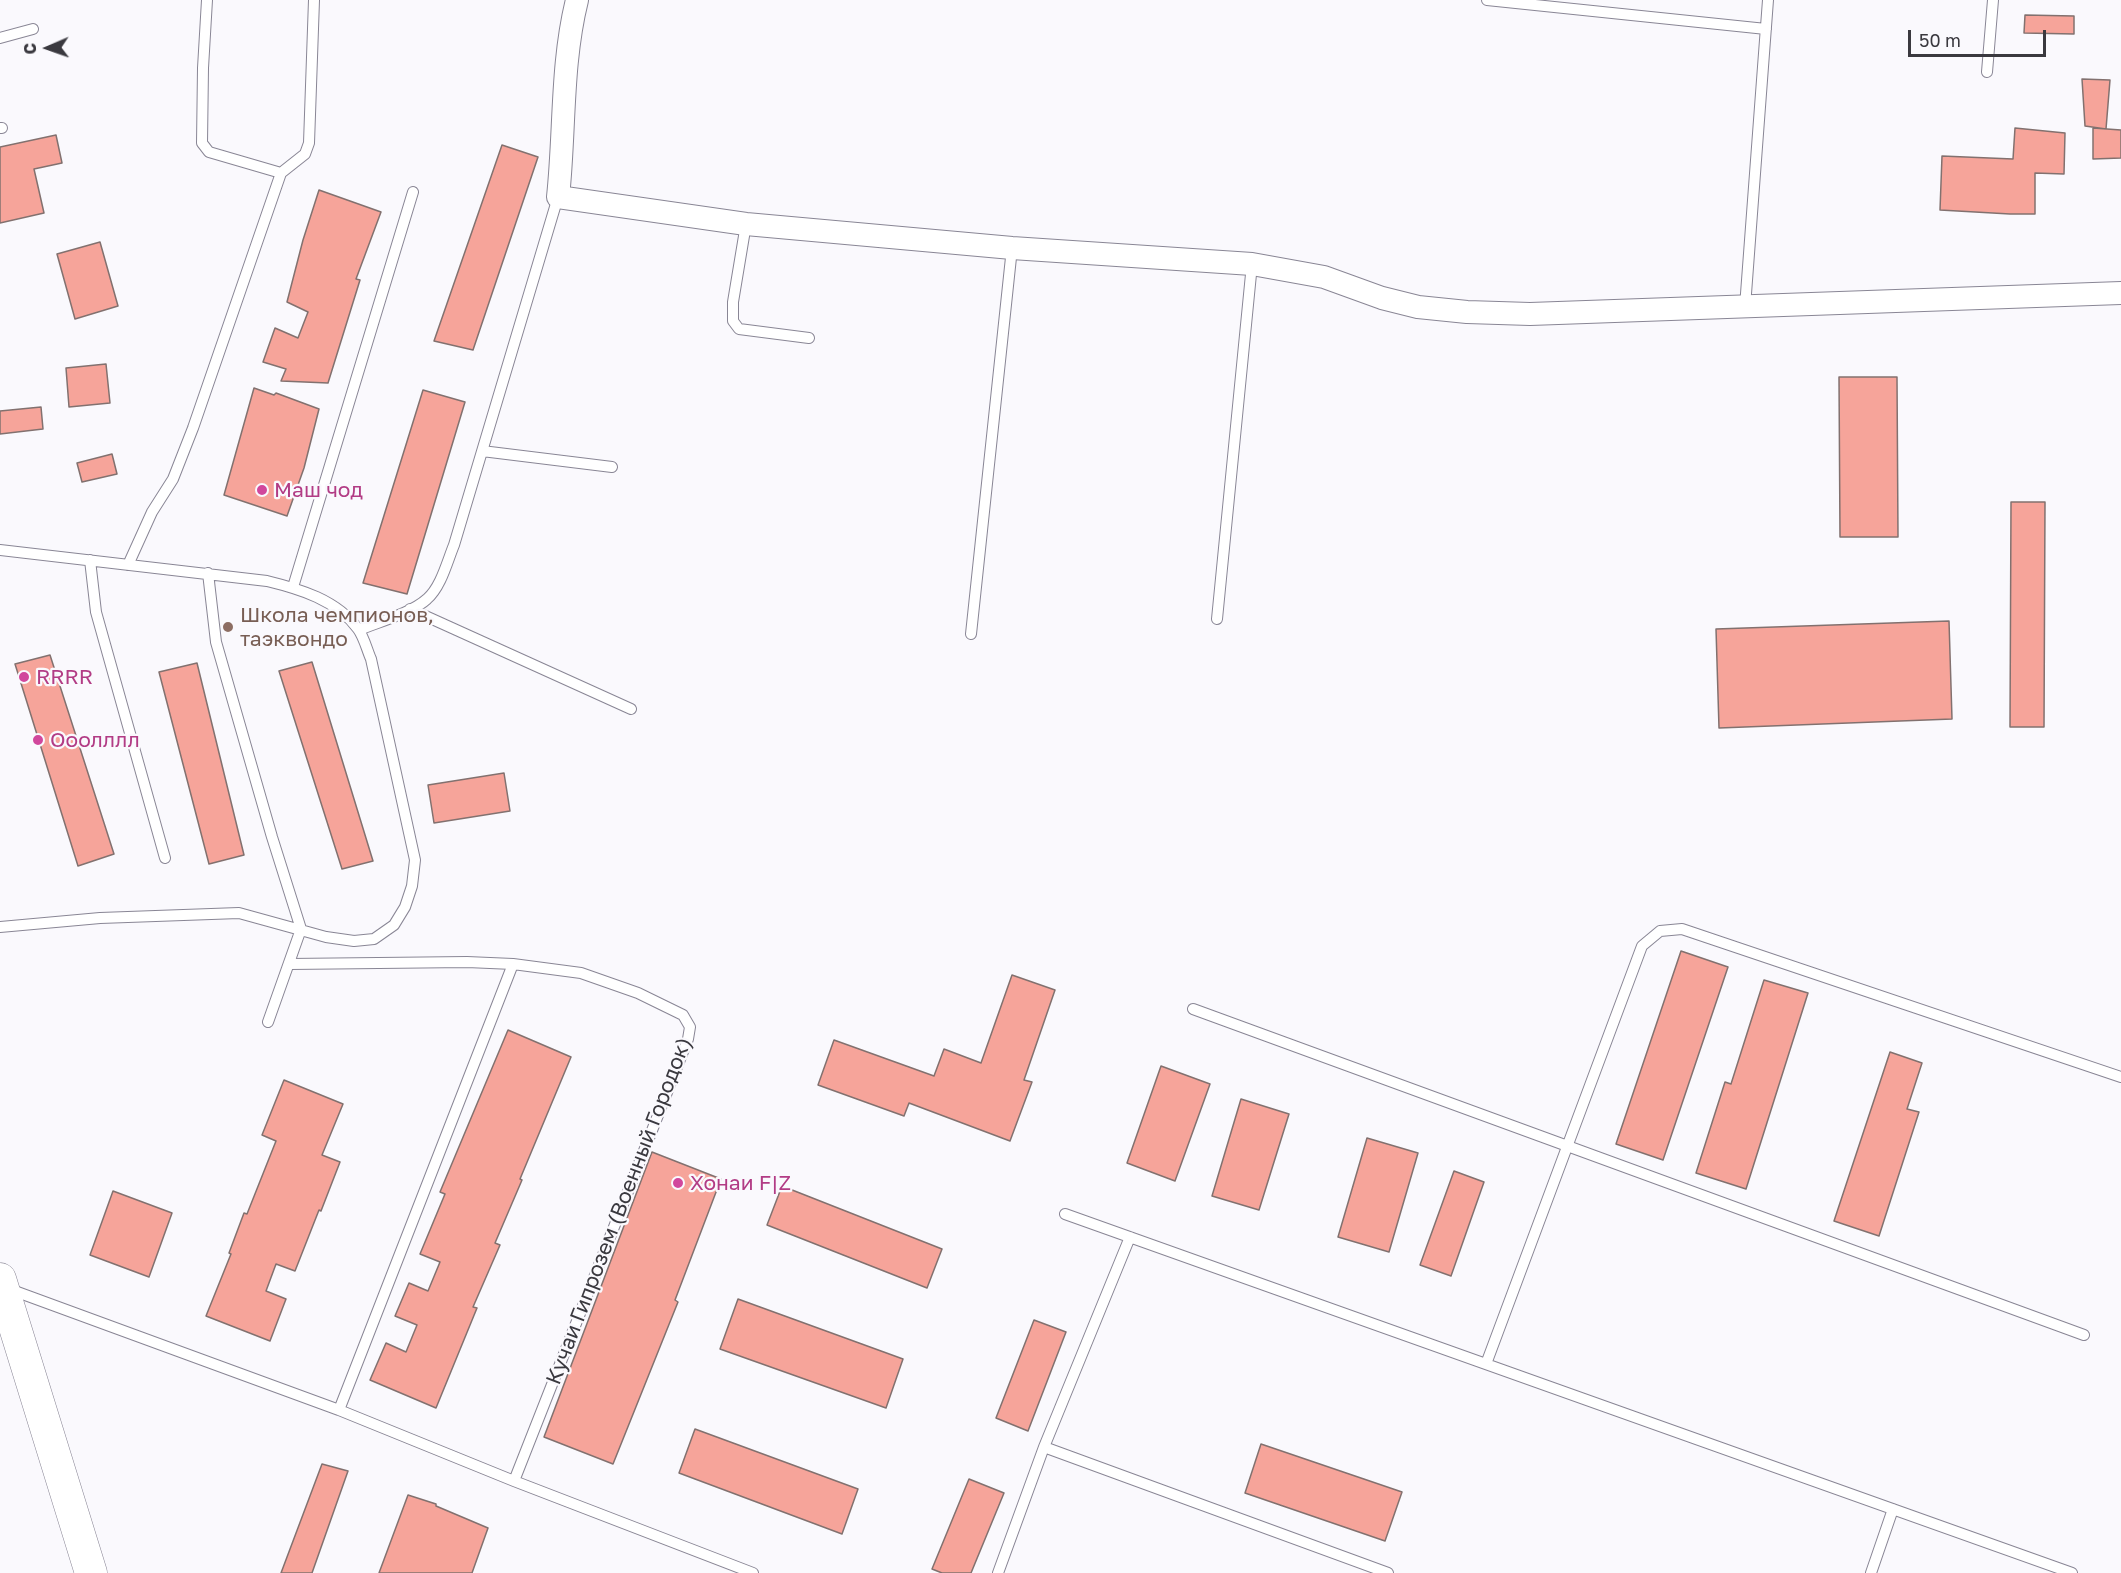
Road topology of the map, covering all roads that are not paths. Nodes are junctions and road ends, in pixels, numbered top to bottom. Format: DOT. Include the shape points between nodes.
graph roads {
  1 [pos="207,0"];
  2 [pos="314,0"];
  3 [pos="577,0"];
  4 [pos="1487,0"];
  5 [pos="1768,0"];
  6 [pos="1993,0"];
  7 [pos="33,29"];
  8 [pos="1766,29"];
  9 [pos="0,38"];
  10 [pos="1987,72"];
  11 [pos="281,173"];
  12 [pos="413,192"];
  13 [pos="558,197"];
  14 [pos="746,224"];
  15 [pos="1012,248"];
  16 [pos="1252,264"];
  17 [pos="2121,293"];
  18 [pos="1745,307"];
  19 [pos="809,338"];
  20 [pos="482,451"];
  21 [pos="612,467"];
  22 [pos="0,550"];
  23 [pos="90,560"];
  24 [pos="128,565"];
  25 [pos="208,573"];
  26 [pos="293,587"];
  27 [pos="410,609"];
  28 [pos="1217,619"];
  29 [pos="359,630"];
  30 [pos="971,634"];
  31 [pos="631,709"];
  32 [pos="165,858"];
  33 [pos="0,927"];
  34 [pos="301,929"];
  35 [pos="290,964"];
  36 [pos="513,964"];
  37 [pos="1193,1010"];
  38 [pos="268,1022"];
  39 [pos="2121,1077"];
  40 [pos="1568,1146"];
  41 [pos="1065,1214"];
  42 [pos="1130,1237"];
  43 [pos="1,1284"];
  44 [pos="2084,1335"];
  45 [pos="0,1346"];
  46 [pos="1486,1364"];
  47 [pos="339,1410"];
  48 [pos="1044,1447"];
  49 [pos="514,1481"];
  50 [pos="1893,1509"];
  51 [pos="70,1573"];
  52 [pos="91,1573"];
  53 [pos="753,1573"];
  54 [pos="998,1573"];
  55 [pos="1388,1573"];
  56 [pos="1871,1573"];
  57 [pos="2072,1573"];
  1 -- 11 [label="lane" via="202,143 209,152"];
  2 -- 11 [label="lane" via="309,143 305,154"];
  3 -- 13 [label="street" via="567,67"];
  4 -- 8 [label="lane"];
  5 -- 8 [label="lane"];
  6 -- 10 [label="lane"];
  7 -- 9 [label="lane"];
  8 -- 18 [label="lane"];
  11 -- 24 [label="lane" via="193,428 173,479 152,512"];
  12 -- 26 [label="lane"];
  13 -- 14 [label="street"];
  13 -- 20 [label="lane"];
  14 -- 15 [label="street"];
  14 -- 19 [label="lane" via="733,321 739,329"];
  15 -- 16 [label="street"];
  15 -- 30 [label="lane"];
  16 -- 18 [label="street" via="1324,277 1418,307 1467,312 1530,314"];
  16 -- 28 [label="lane"];
  17 -- 18 [label="street"];
  20 -- 21 [label="lane"];
  20 -- 27 [label="lane" via="440,579 428,599"];
  22 -- 23 [label="lane"];
  23 -- 24 [label="lane"];
  23 -- 32 [label="lane" via="96,612"];
  24 -- 25 [label="lane"];
  25 -- 26 [label="lane"];
  25 -- 34 [label="lane" via="216,642"];
  26 -- 29 [label="lane" via="340,609"];
  27 -- 29 [label="lane"];
  27 -- 31 [label="lane"];
  29 -- 34 [label="lane" via="371,659 415,860 412,886 394,925 374,939 335,939"];
  33 -- 34 [label="lane" via="100,918 239,913"];
  34 -- 35 [label="lane"];
  35 -- 36 [label="lane, Кучаи Гипрозем (Военный Городок)"];
  35 -- 38 [label="lane"];
  36 -- 47 [label="lane"];
  36 -- 49 [label="lane, Кучаи Гипрозем (Военный Городок)" via="581,973 638,993 683,1015 690,1027"];
  37 -- 40 [label="lane"];
  39 -- 40 [label="lane" via="1682,928 1660,932 1642,946"];
  40 -- 44 [label="lane"];
  40 -- 46 [label="lane"];
  41 -- 42 [label="lane"];
  42 -- 46 [label="lane"];
  42 -- 48 [label="lane"];
  43 -- 47 [label="lane"];
  43 -- 52 [label="main road"];
  45 -- 51 [label="main road"];
  46 -- 50 [label="lane"];
  47 -- 49 [label="lane"];
  48 -- 54 [label="lane"];
  48 -- 55 [label="lane"];
  49 -- 53 [label="lane"];
  50 -- 56 [label="lane"];
  50 -- 57 [label="lane"];
}
